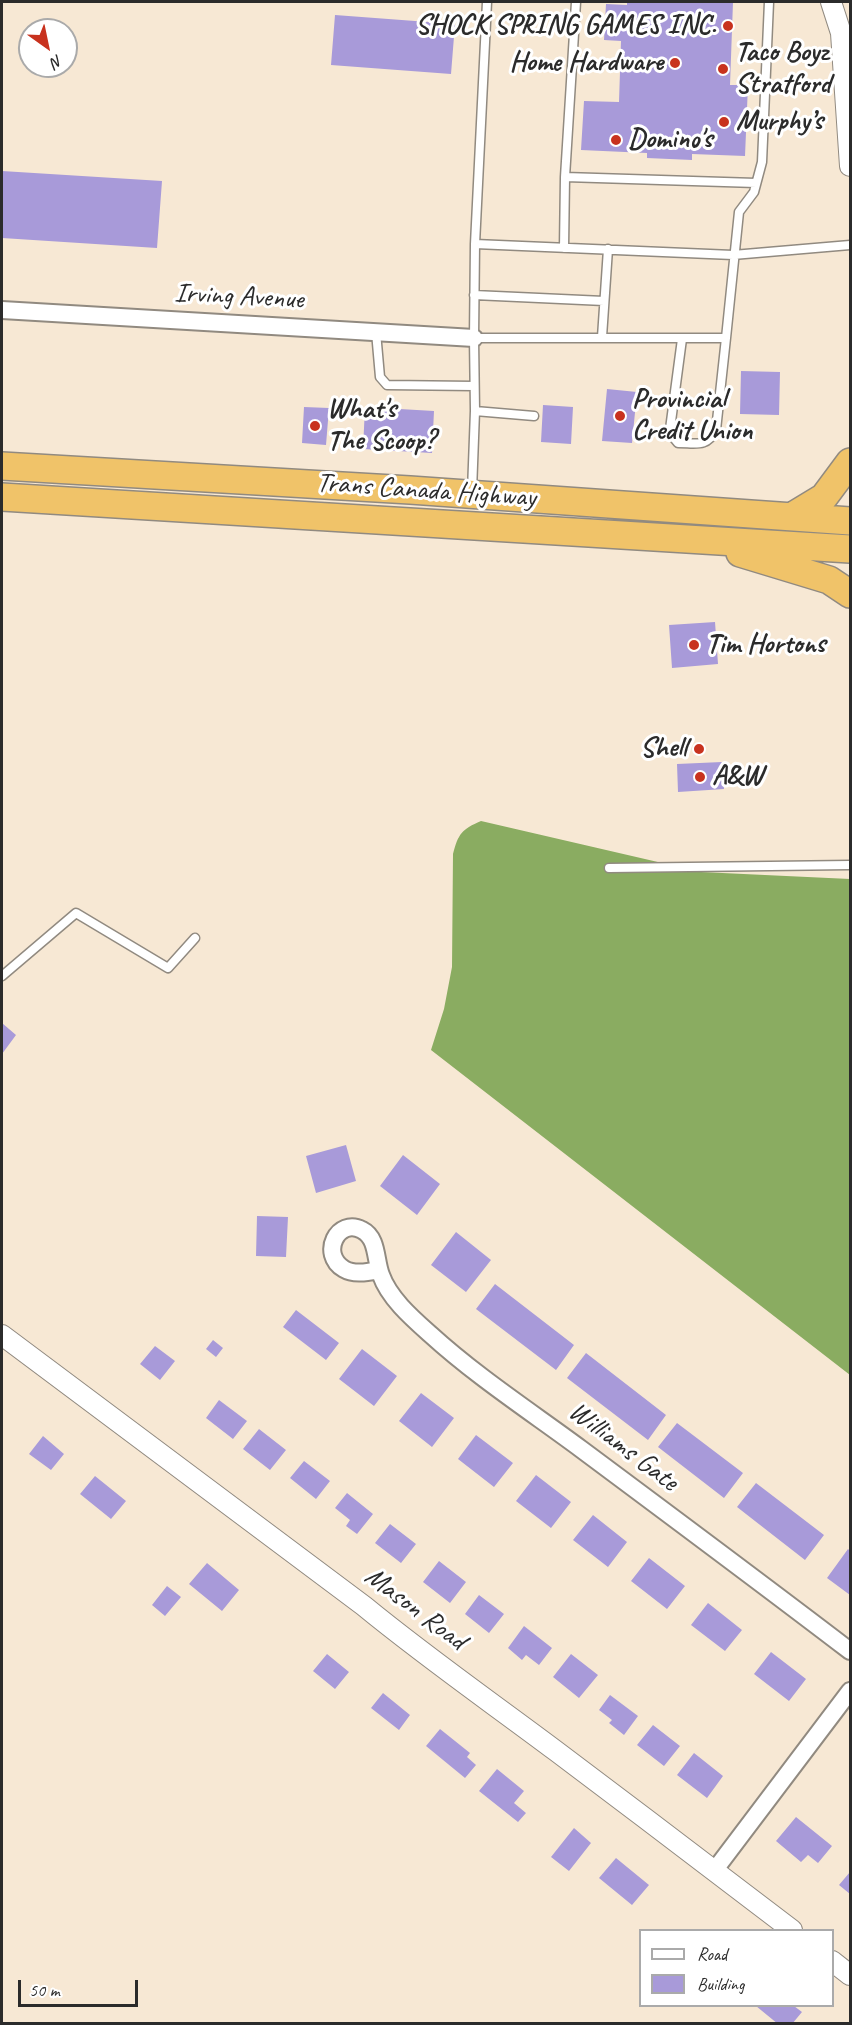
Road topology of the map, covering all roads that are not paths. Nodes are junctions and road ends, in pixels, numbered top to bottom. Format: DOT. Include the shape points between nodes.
graph roads {
  1 [pos="487,2"];
  2 [pos="576,2"];
  3 [pos="770,2"];
  4 [pos="831,2"];
  5 [pos="845,33"];
  6 [pos="850,166"];
  7 [pos="565,177"];
  8 [pos="756,183"];
  9 [pos="475,244"];
  10 [pos="850,245"];
  11 [pos="564,248"];
  12 [pos="608,249"];
  13 [pos="733,255"];
  14 [pos="474,295"];
  15 [pos="604,301"];
  16 [pos="2,310"];
  17 [pos="376,332"];
  18 [pos="602,337"];
  19 [pos="474,338"];
  20 [pos="726,338"];
  21 [pos="682,339"];
  22 [pos="474,386"];
  23 [pos="475,411"];
  24 [pos="534,416"];
  25 [pos="850,462"];
  26 [pos="2,466"];
  27 [pos="472,494"];
  28 [pos="2,497"];
  29 [pos="790,517"];
  30 [pos="850,521"];
  31 [pos="696,540"];
  32 [pos="850,549"];
  33 [pos="850,594"];
  34 [pos="850,865"];
  35 [pos="609,868"];
  36 [pos="195,939"];
  37 [pos="2,976"];
  38 [pos="379,1270"];
  39 [pos="2,1335"];
  40 [pos="850,1651"];
  41 [pos="850,1691"];
  42 [pos="714,1871"];
  43 [pos="791,1929"];
  44 [pos="834,1963"];
  45 [pos="850,1975"];
  1 -- 9 [label="lane"];
  2 -- 7 [label="lane"];
  3 -- 8 [label="lane" via="762,162"];
  4 -- 5 [label="street"];
  5 -- 6 [label="street"];
  7 -- 8 [label="lane"];
  7 -- 11 [label="lane"];
  8 -- 13 [label="lane" via="739,212"];
  9 -- 11 [label="lane"];
  9 -- 14 [label="lane"];
  10 -- 13 [label="lane"];
  11 -- 12 [label="lane"];
  12 -- 13 [label="lane"];
  12 -- 15 [label="lane"];
  13 -- 20 [label="lane"];
  14 -- 15 [label="lane"];
  14 -- 19 [label="lane"];
  15 -- 18 [label="lane"];
  16 -- 17 [label="street, Irving Avenue"];
  17 -- 19 [label="street, Irving Avenue"];
  17 -- 22 [label="lane" via="380,378 387,385"];
  18 -- 19 [label="lane"];
  18 -- 21 [label="lane"];
  19 -- 22 [label="lane"];
  20 -- 21 [label="lane"];
  20 -- 21 [label="lane" via="716,430 703,444 678,443 670,429"];
  22 -- 23 [label="lane"];
  23 -- 24 [label="lane"];
  23 -- 27 [label="lane"];
  25 -- 29 [label="highway" via="824,497"];
  26 -- 27 [label="highway, Trans Canada Highway"];
  27 -- 29 [label="highway, Trans Canada Highway"];
  28 -- 31 [label="highway, Trans Canada Highway"];
  29 -- 30 [label="highway, Trans Canada Highway"];
  31 -- 32 [label="highway, Trans Canada Highway"];
  31 -- 33 [label="highway" via="829,580"];
  34 -- 35 [label="lane"];
  36 -- 37 [label="lane" via="168,968 76,913"];
  38 -- 40 [label="street, Williams Gate" via="399,1302 446,1348"];
  39 -- 42 [label="street, Mason Road"];
  41 -- 42 [label="street"];
  42 -- 43 [label="street, Mason Road"];
  44 -- 45 [label="street"];
}
